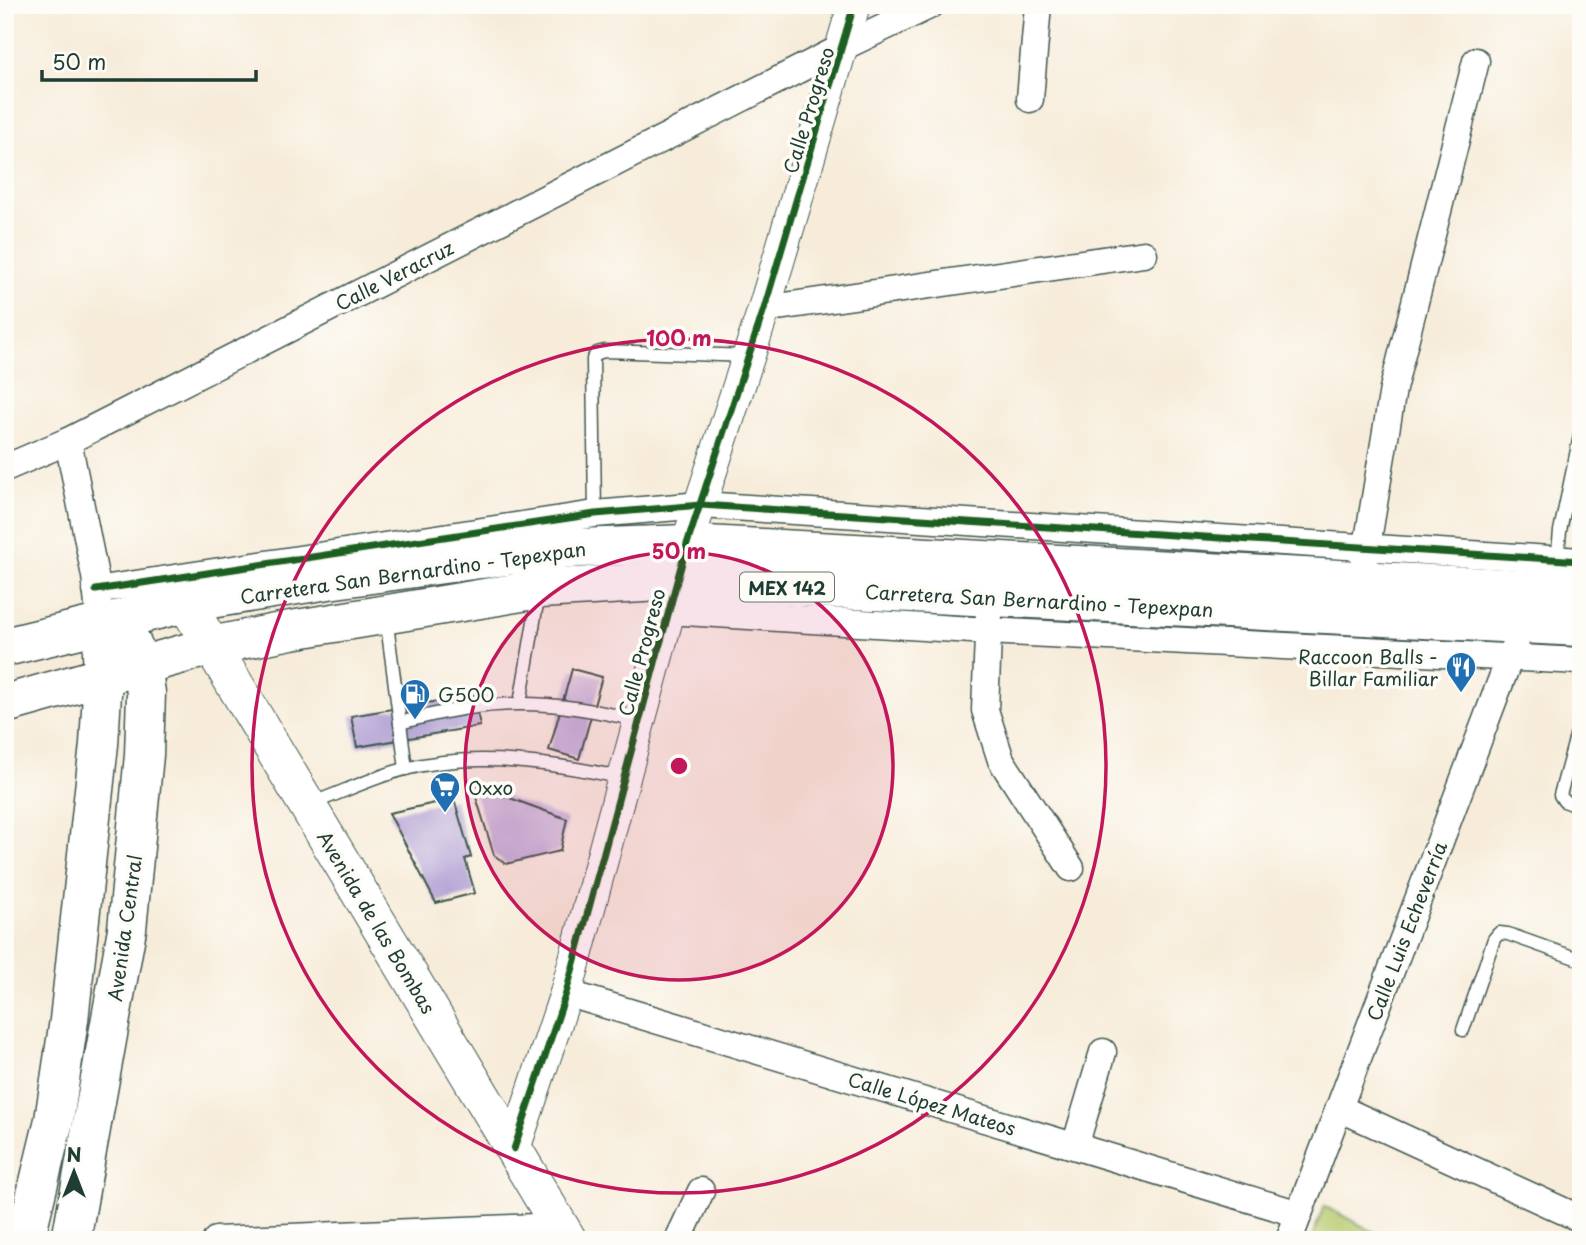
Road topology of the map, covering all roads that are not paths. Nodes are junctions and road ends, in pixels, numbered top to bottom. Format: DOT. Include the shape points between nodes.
graph roads {
  1 [pos="854,5"];
  2 [pos="931,5"];
  3 [pos="1038,5"];
  4 [pos="843,47"];
  5 [pos="1476,61"];
  6 [pos="1030,99"];
  7 [pos="1144,254"];
  8 [pos="764,309"];
  9 [pos="749,356"];
  10 [pos="1581,431"];
  11 [pos="68,441"];
  12 [pos="5,467"];
  13 [pos="701,505"];
  14 [pos="595,514"];
  15 [pos="687,544"];
  16 [pos="1365,563"];
  17 [pos="1569,576"];
  18 [pos="540,589"];
  19 [pos="673,596"];
  20 [pos="103,599"];
  21 [pos="186,603"];
  22 [pos="386,613"];
  23 [pos="989,614"];
  24 [pos="1581,627"];
  25 [pos="1517,640"];
  26 [pos="211,646"];
  27 [pos="5,647"];
  28 [pos="1581,661"];
  29 [pos="142,665"];
  30 [pos="103,677"];
  31 [pos="520,702"];
  32 [pos="5,704"];
  33 [pos="1581,719"];
  34 [pos="639,722"];
  35 [pos="400,723"];
  36 [pos="405,769"];
  37 [pos="623,778"];
  38 [pos="306,806"];
  39 [pos="1581,807"];
  40 [pos="1071,868"];
  41 [pos="1581,960"];
  42 [pos="566,993"];
  43 [pos="1463,1030"];
  44 [pos="1103,1052"];
  45 [pos="1339,1108"];
  46 [pos="1075,1146"];
  47 [pos="514,1149"];
  48 [pos="701,1191"];
  49 [pos="1299,1214"];
  50 [pos="1581,1219"];
  51 [pos="564,1233"];
  52 [pos="26,1240"];
  53 [pos="71,1240"];
  54 [pos="216,1240"];
  55 [pos="678,1240"];
  56 [pos="1289,1240"];
  1 -- 4 [label="street, Calle Progreso"];
  2 -- 4 [label="street, Calle Veracruz"];
  3 -- 6 [label="street"];
  4 -- 8 [label="street, Calle Progreso"];
  4 -- 11 [label="street, Calle Veracruz"];
  5 -- 16 [label="street" via="1393,389"];
  7 -- 8 [label="street"];
  8 -- 9 [label="street, Calle Progreso"];
  9 -- 13 [label="street, Calle Progreso"];
  9 -- 14 [label="lane" via="597,353 593,359"];
  10 -- 17 [label="lane" via="1560,531"];
  11 -- 12 [label="street, Calle Veracruz"];
  11 -- 20 [label="street"];
  13 -- 14 [label="street"];
  13 -- 15 [label="street, Calle Progreso"];
  13 -- 16 [label="street"];
  14 -- 20 [label="street"];
  15 -- 16 [label="highway, Carretera San Bernardino - Tepexpan / MEX 142"];
  15 -- 19 [label="street, Calle Progreso"];
  15 -- 21 [label="highway, Carretera San Bernardino - Tepexpan / MEX 142" via="578,548 480,559"];
  16 -- 17 [label="highway, Carretera San Bernardino - Tepexpan / MEX 142"];
  18 -- 19 [label="highway, Carretera San Bernardino - Tepexpan / MEX 142"];
  18 -- 22 [label="highway, Carretera San Bernardino - Tepexpan / MEX 142"];
  18 -- 31 [label="lane"];
  19 -- 23 [label="highway, Carretera San Bernardino - Tepexpan / MEX 142"];
  19 -- 34 [label="street, Calle Progreso"];
  20 -- 21 [label="highway, Carretera San Bernardino - Tepexpan / MEX 142"];
  20 -- 27 [label="highway, Carretera San Bernardino - Tepexpan / MEX 142"];
  20 -- 29 [label="highway, Avenida Central"];
  20 -- 30 [label="highway"];
  21 -- 26 [label="main road, Avenida de las Bombas"];
  22 -- 26 [label="highway, Carretera San Bernardino - Tepexpan / MEX 142"];
  22 -- 35 [label="lane"];
  23 -- 25 [label="highway, Carretera San Bernardino - Tepexpan / MEX 142"];
  23 -- 40 [label="street" via="985,710 1001,760"];
  24 -- 25 [label="highway, Carretera San Bernardino - Tepexpan / MEX 142"];
  25 -- 28 [label="street"];
  25 -- 45 [label="street, Calle Luis Echeverría"];
  26 -- 29 [label="highway, Carretera San Bernardino - Tepexpan / MEX 142"];
  26 -- 38 [label="main road, Avenida de las Bombas"];
  29 -- 30 [label="highway, Carretera San Bernardino - Tepexpan / MEX 142"];
  29 -- 53 [label="highway, Avenida Central" via="144,755 127,929"];
  30 -- 32 [label="highway, Carretera San Bernardino - Tepexpan / MEX 142"];
  30 -- 52 [label="highway" via="69,1020 54,1120"];
  31 -- 34 [label="lane" via="560,704"];
  31 -- 35 [label="lane" via="466,707"];
  33 -- 39 [label="lane" via="1560,795"];
  34 -- 37 [label="street, Calle Progreso"];
  35 -- 36 [label="lane"];
  36 -- 37 [label="lane" via="516,761"];
  36 -- 38 [label="lane"];
  37 -- 42 [label="street, Calle Progreso"];
  38 -- 47 [label="main road, Avenida de las Bombas"];
  41 -- 43 [label="lane" via="1499,933"];
  42 -- 46 [label="street, Calle López Mateos"];
  42 -- 47 [label="street, Calle Progreso"];
  44 -- 46 [label="street"];
  45 -- 49 [label="street, Calle Luis Echeverría"];
  45 -- 50 [label="street"];
  46 -- 49 [label="street, Calle López Mateos"];
  47 -- 51 [label="main road, Avenida de las Bombas"];
  48 -- 55 [label="street"];
  49 -- 56 [label="street, Calle Luis Echeverría"];
  51 -- 54 [label="street"];
}
